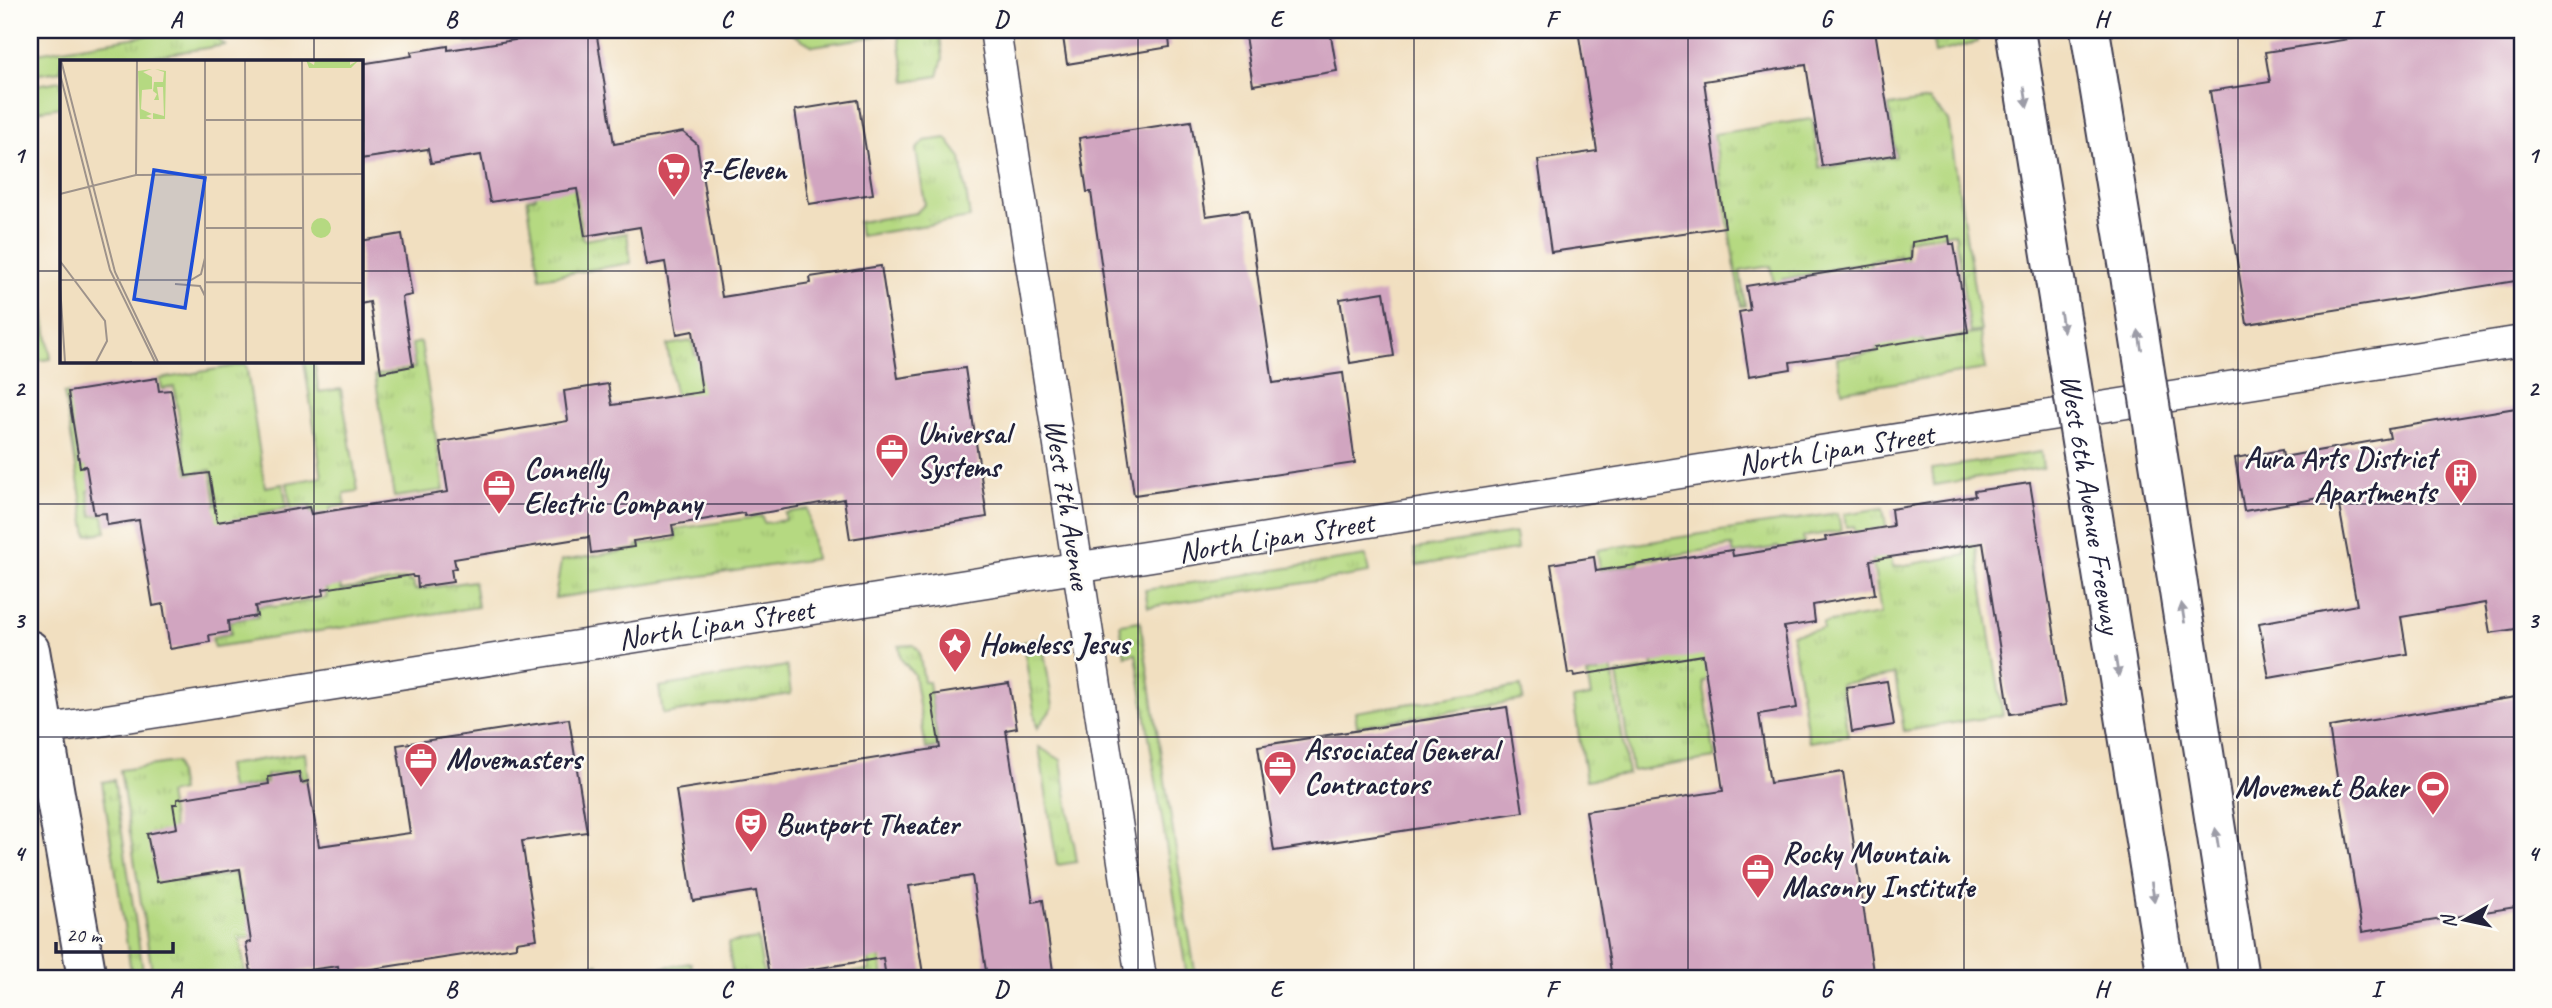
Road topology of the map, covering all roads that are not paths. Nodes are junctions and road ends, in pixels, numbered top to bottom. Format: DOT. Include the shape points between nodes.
graph roads {
  1 [pos="995,30"];
  2 [pos="2015,30"];
  3 [pos="2100,36"];
  4 [pos="2522,341"];
  5 [pos="1078,567"];
  6 [pos="30,650"];
  7 [pos="37,730"];
  8 [pos="87,978"];
  9 [pos="1141,978"];
  10 [pos="2167,978"];
  11 [pos="2239,978"];
  1 -- 5 [label="street, West 7th Avenue"];
  2 -- 10 [label="main road, West 6th Avenue Freeway, one-way, bridge"];
  11 -- 3 [label="main road, one-way, bridge" via="2129,269"];
  4 -- 5 [label="street, North Lipan Street"];
  5 -- 7 [label="street, North Lipan Street"];
  5 -- 9 [label="street, West 7th Avenue"];
  6 -- 7 [label="main road"];
  7 -- 8 [label="main road"];
}
